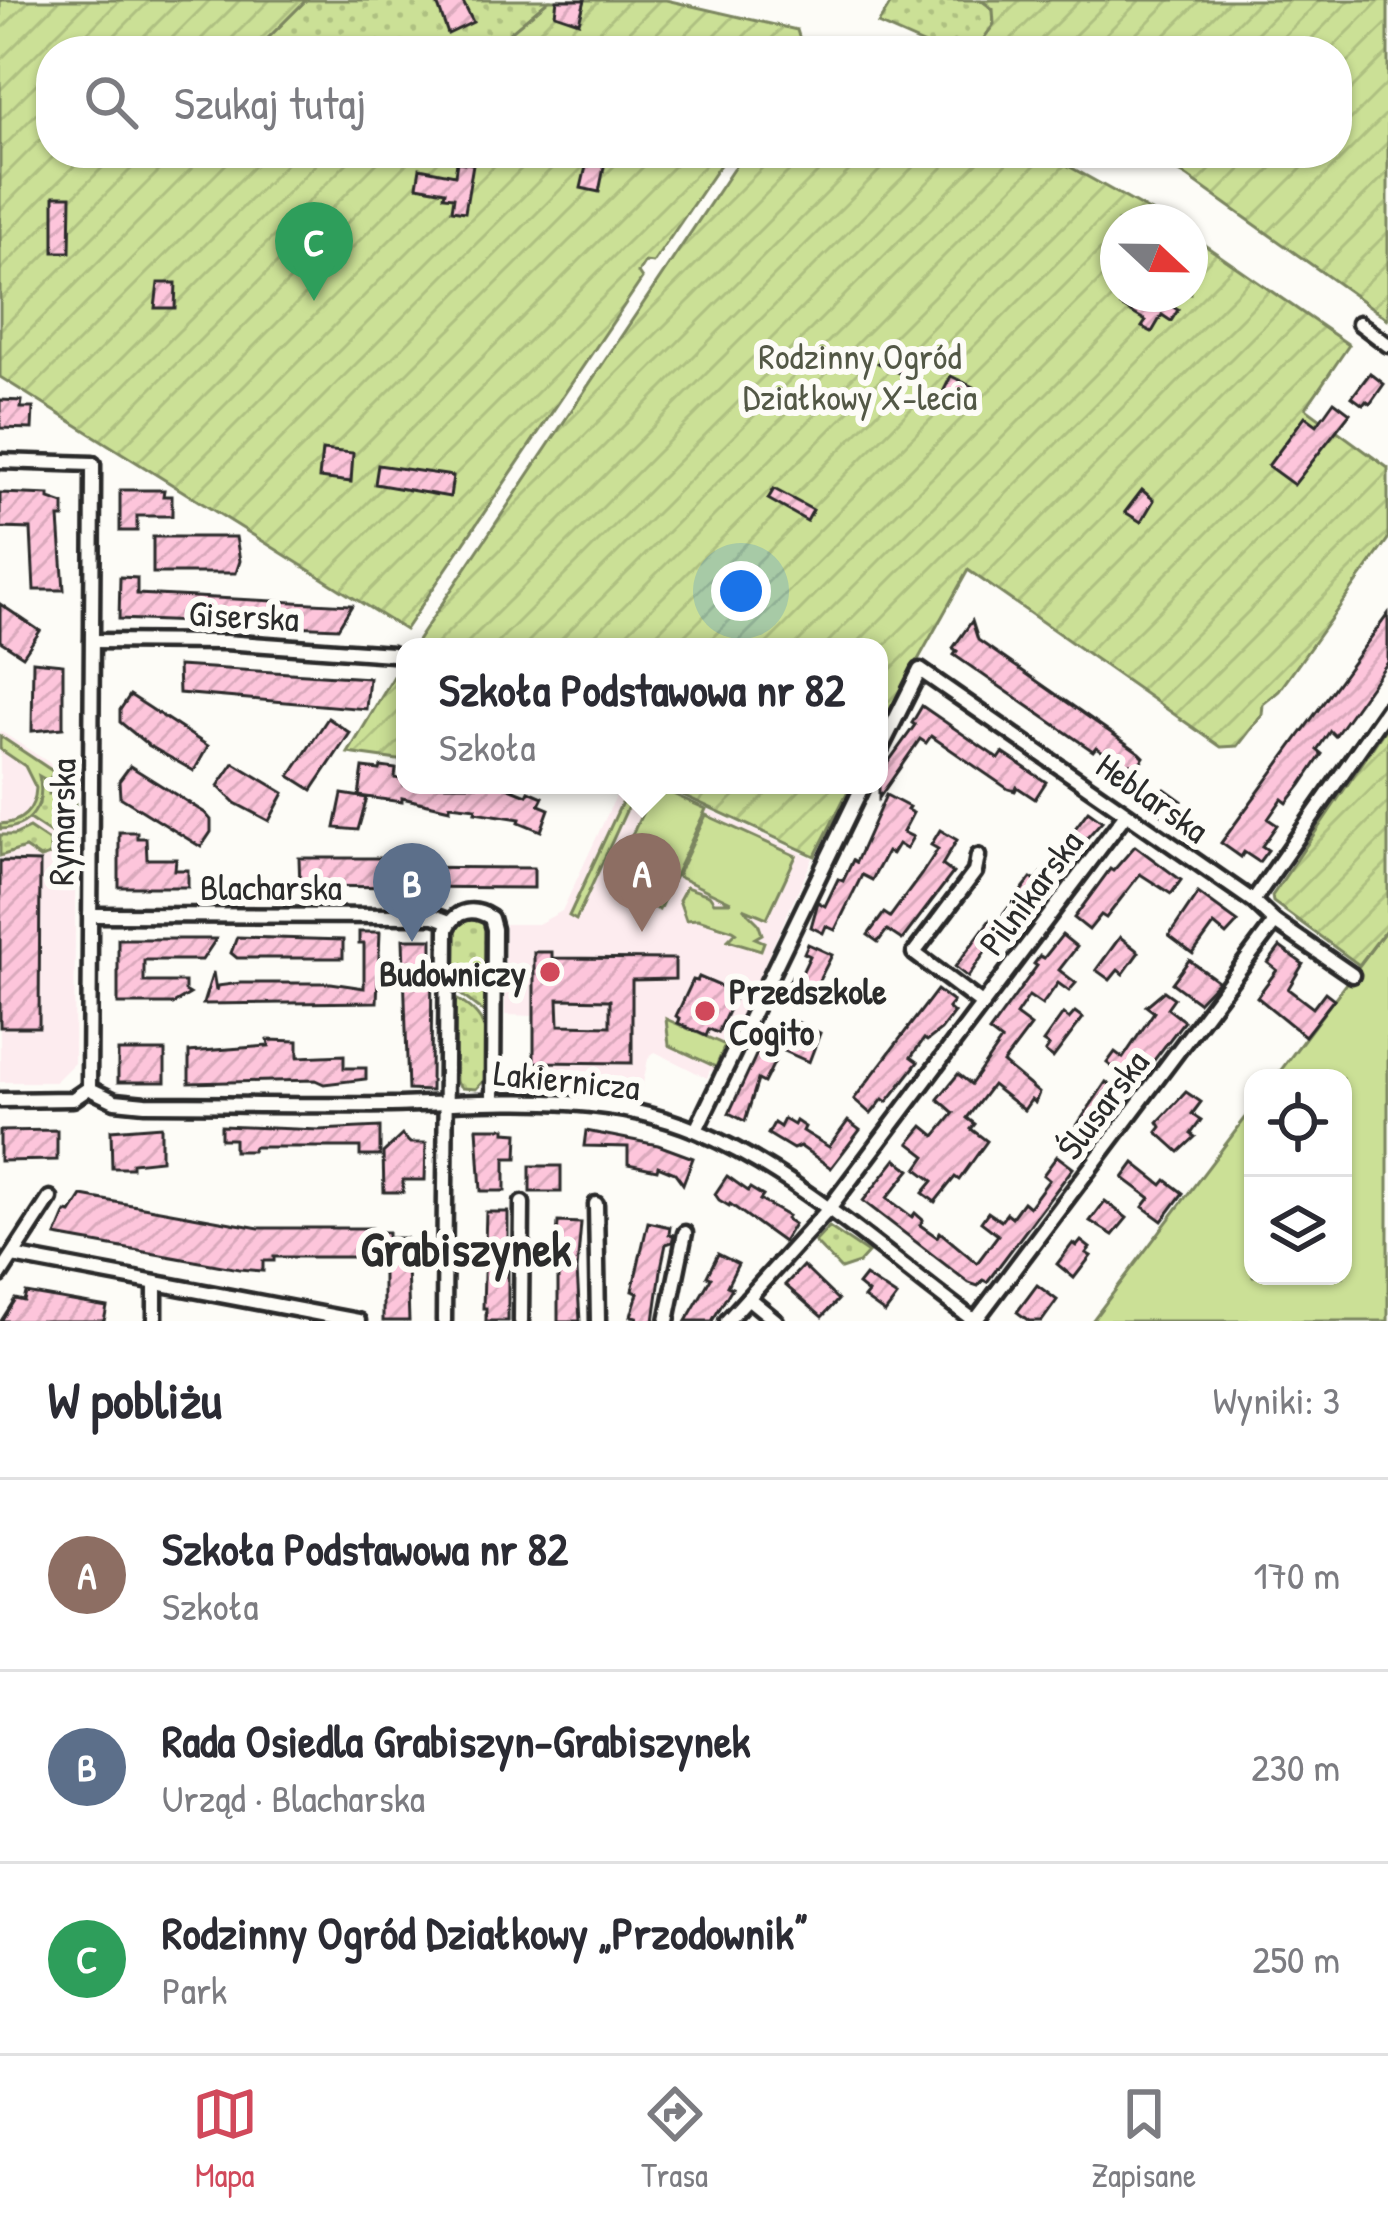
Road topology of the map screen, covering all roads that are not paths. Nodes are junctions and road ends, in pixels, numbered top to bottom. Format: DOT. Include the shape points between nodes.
graph roads {
  1 [pos="1359,323"];
  2 [pos="1388,345"];
  3 [pos="0,461"];
  4 [pos="92,641"];
  5 [pos="392,654"];
  6 [pos="1388,708"];
  7 [pos="888,734"];
  8 [pos="859,794"];
  9 [pos="1125,815"];
  10 [pos="978,856"];
  11 [pos="1253,901"];
  12 [pos="90,915"];
  13 [pos="450,922"];
  14 [pos="1275,922"];
  15 [pos="1352,975"];
  16 [pos="983,1005"];
  17 [pos="94,1091"];
  18 [pos="493,1099"];
  19 [pos="0,1100"];
  20 [pos="446,1103"];
  21 [pos="696,1130"];
  22 [pos="50,1198"];
  23 [pos="522,1203"];
  24 [pos="596,1204"];
  25 [pos="827,1211"];
  26 [pos="685,1233"];
  27 [pos="13,1256"];
  28 [pos="0,1275"];
  29 [pos="155,1284"];
  30 [pos="748,1298"];
  31 [pos="155,1321"];
  32 [pos="358,1321"];
  33 [pos="444,1321"];
  34 [pos="521,1321"];
  35 [pos="598,1321"];
  36 [pos="668,1321"];
  37 [pos="727,1321"];
  38 [pos="776,1321"];
  39 [pos="975,1321"];
  1 -- 2 [label="street"];
  3 -- 4 [label="street, Rymarska" via="93,464"];
  4 -- 5 [label="street, Giserska"];
  4 -- 12 [label="street, Rymarska"];
  6 -- 11 [label="street"];
  7 -- 9 [label="street, Heblarska" via="920,670"];
  8 -- 21 [label="street"];
  9 -- 11 [label="street, Heblarska"];
  9 -- 16 [label="street, Pilnikarska"];
  10 -- 16 [label="street, Pilnikarska" via="976,872 914,953"];
  11 -- 14 [label="street, Heblarska"];
  12 -- 13 [label="street, Blacharska"];
  12 -- 19 [label="street, Rymarska" via="89,1088 73,1100"];
  13 -- 18 [label="street, Blacharska" via="466,911 493,922"];
  13 -- 20 [label="street"];
  14 -- 15 [label="street, Heblarska"];
  14 -- 39 [label="street, Ślusarska"];
  16 -- 25 [label="street, Pilnikarska"];
  17 -- 20 [label="street, Lakiernicza" via="145,1104"];
  18 -- 20 [label="street, Lakiernicza"];
  18 -- 21 [label="street, Lakiernicza" via="602,1107"];
  20 -- 33 [label="street"];
  21 -- 25 [label="street, Lakiernicza"];
  22 -- 27 [label="street"];
  23 -- 34 [label="street"];
  24 -- 35 [label="street"];
  25 -- 30 [label="street, Pilnikarska"];
  25 -- 39 [label="street, Lakiernicza"];
  26 -- 36 [label="street"];
  27 -- 28 [label="street"];
  27 -- 29 [label="street"];
  29 -- 31 [label="street"];
  29 -- 32 [label="street"];
  30 -- 37 [label="street, Pilnikarska"];
  30 -- 38 [label="street"];
}
